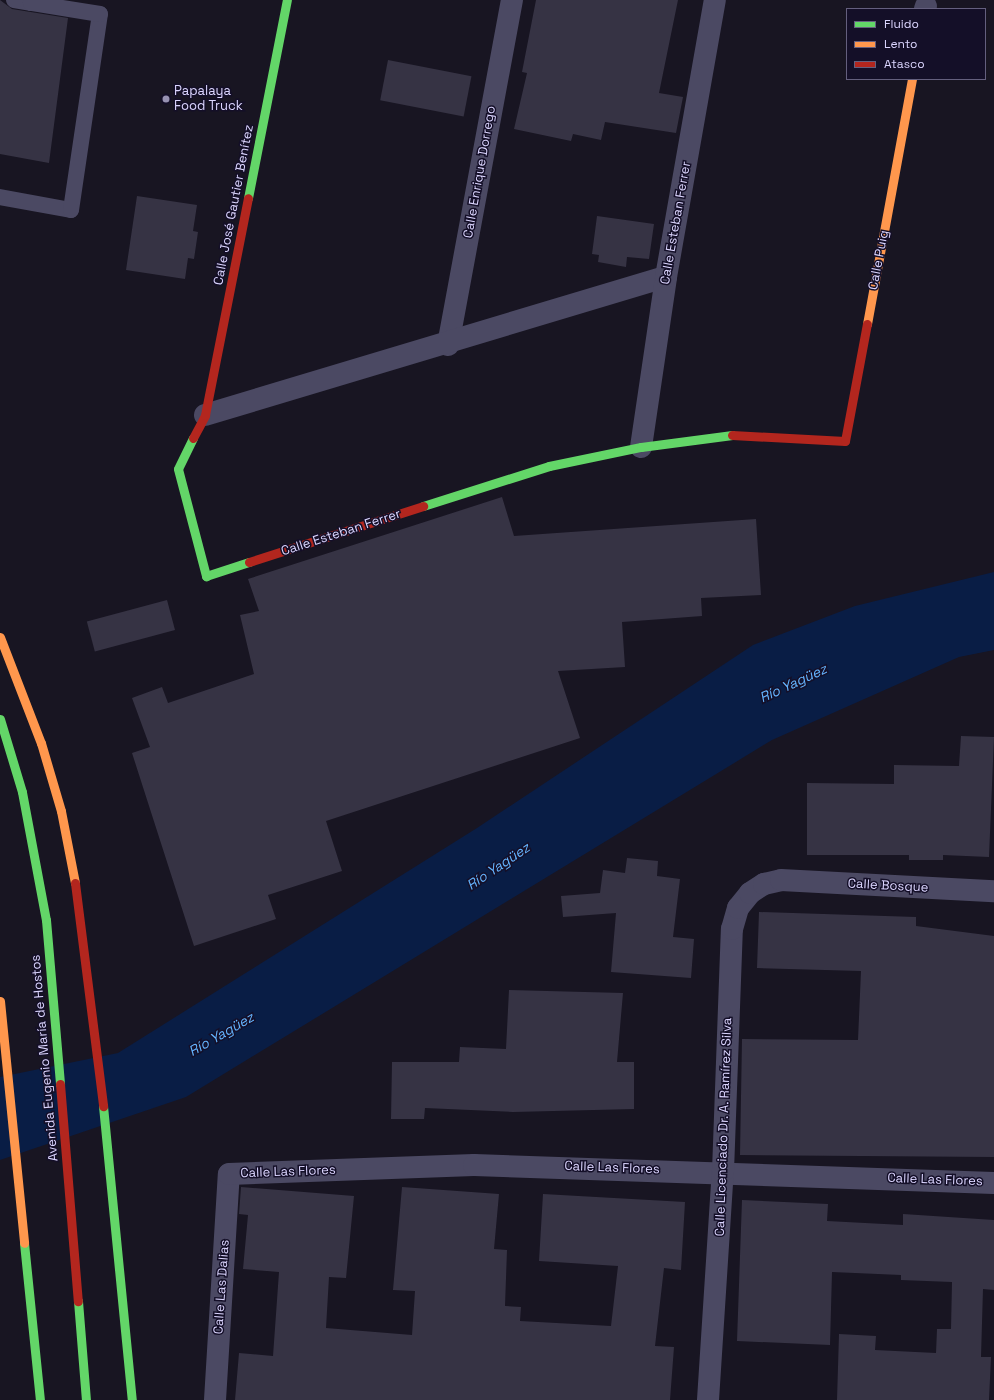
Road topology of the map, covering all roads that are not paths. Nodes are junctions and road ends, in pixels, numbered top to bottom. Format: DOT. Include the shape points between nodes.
graph roads {
  1 [pos="14,0"];
  2 [pos="287,0"];
  3 [pos="512,0"];
  4 [pos="715,0"];
  5 [pos="31,2"];
  6 [pos="912,80"];
  7 [pos="0,197"];
  8 [pos="666,277"];
  9 [pos="448,345"];
  10 [pos="205,415"];
  11 [pos="845,441"];
  12 [pos="641,446"];
  13 [pos="0,637"];
  14 [pos="0,719"];
  15 [pos="781,880"];
  16 [pos="994,892"];
  17 [pos="0,1001"];
  18 [pos="723,1172"];
  19 [pos="229,1174"];
  20 [pos="994,1183"];
  21 [pos="40,1400"];
  22 [pos="86,1400"];
  23 [pos="132,1400"];
  24 [pos="215,1400"];
  25 [pos="708,1400"];
  1 -- 5 [label="lane"];
  2 -- 10 [label="main road, Calle José Gautier Benítez"];
  3 -- 9 [label="street, Calle Enrique Dorrego"];
  4 -- 8 [label="street, Calle Esteban Ferrer"];
  5 -- 7 [label="lane" via="100,14 71,210"];
  6 -- 11 [label="main road, Calle Puig"];
  8 -- 9 [label="street"];
  8 -- 12 [label="street, Calle Esteban Ferrer"];
  9 -- 10 [label="street"];
  10 -- 12 [label="main road, Calle Esteban Ferrer" via="178,469 206,576 549,466"];
  11 -- 12 [label="main road, Calle Esteban Ferrer" via="727,435"];
  13 -- 23 [label="main road" via="41,743 61,811 81,917 112,1174"];
  14 -- 22 [label="main road, Avenida Eugenio María de Hostos" via="22,792 46,920"];
  15 -- 16 [label="street, Calle Bosque"];
  15 -- 18 [label="street, Calle Licenciado Dr. A. Ramírez Silva" via="764,884 750,894 738,908 732,929"];
  17 -- 21 [label="main road"];
  18 -- 19 [label="street, Calle Las Flores" via="474,1165"];
  18 -- 20 [label="street, Calle Las Flores"];
  18 -- 25 [label="street, Calle Licenciado Dr. A. Ramírez Silva"];
  19 -- 24 [label="street, Calle Las Dalias"];
}
